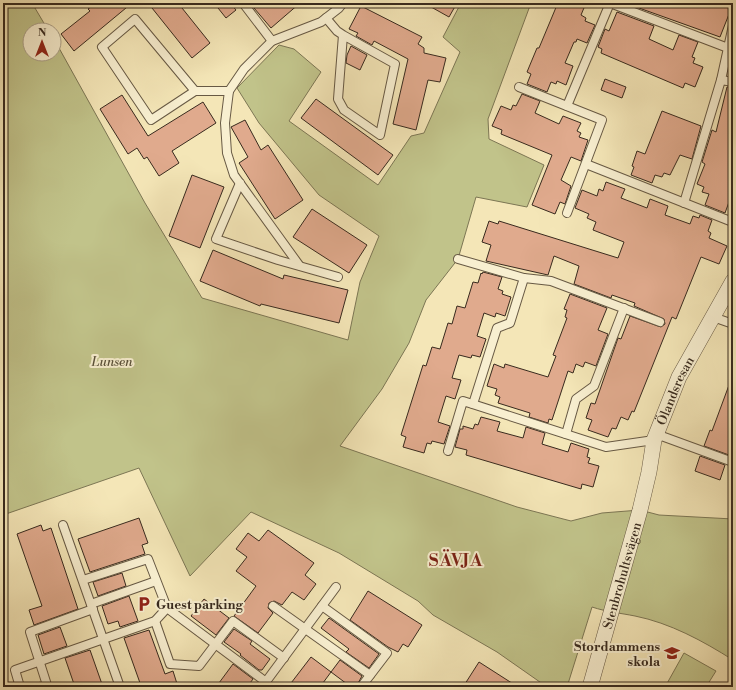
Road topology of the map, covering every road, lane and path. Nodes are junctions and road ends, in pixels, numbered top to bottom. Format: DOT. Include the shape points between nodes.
graph roads {
  1 [pos="343,3"];
  2 [pos="610,3"];
  3 [pos="247,4"];
  4 [pos="326,18"];
  5 [pos="733,25"];
  6 [pos="343,35"];
  7 [pos="272,41"];
  8 [pos="728,48"];
  9 [pos="721,80"];
  10 [pos="733,82"];
  11 [pos="519,86"];
  12 [pos="195,91"];
  13 [pos="229,91"];
  14 [pos="567,106"];
  15 [pos="586,164"];
  16 [pos="240,183"];
  17 [pos="684,203"];
  18 [pos="567,213"];
  19 [pos="730,221"];
  20 [pos="458,258"];
  21 [pos="299,265"];
  22 [pos="338,277"];
  23 [pos="524,278"];
  24 [pos="733,281"];
  25 [pos="624,308"];
  26 [pos="713,317"];
  27 [pos="660,322"];
  28 [pos="733,324"];
  29 [pos="473,404"];
  30 [pos="566,434"];
  31 [pos="655,437"];
  32 [pos="448,451"];
  33 [pos="733,458"];
  34 [pos="640,510"];
  35 [pos="63,525"];
  36 [pos="83,580"];
  37 [pos="156,581"];
  38 [pos="336,587"];
  39 [pos="273,606"];
  40 [pos="322,606"];
  41 [pos="92,607"];
  42 [pos="167,608"];
  43 [pos="155,621"];
  44 [pos="306,628"];
  45 [pos="103,638"];
  46 [pos="215,644"];
  47 [pos="284,658"];
  48 [pos="40,662"];
  49 [pos="370,675"];
  50 [pos="264,685"];
  51 [pos="20,687"];
  52 [pos="39,687"];
  53 [pos="120,687"];
  54 [pos="361,687"];
  55 [pos="590,687"];
  1 -- 4 [label="lane"];
  2 -- 8 [label="lane"];
  2 -- 14 [label="lane"];
  3 -- 7 [label="lane"];
  4 -- 6 [label="lane" via="337,32"];
  4 -- 7 [label="lane"];
  5 -- 8 [label="lane"];
  6 -- 6 [label="lane" via="338,99 344,110 380,135 395,64"];
  7 -- 13 [label="lane" via="244,70"];
  8 -- 9 [label="lane"];
  9 -- 10 [label="lane"];
  9 -- 17 [label="lane"];
  11 -- 14 [label="lane"];
  12 -- 12 [label="lane" via="151,120 102,47 135,19"];
  12 -- 13 [label="lane"];
  13 -- 16 [label="lane" via="225,123 227,153 234,175"];
  14 -- 15 [label="lane" via="602,120"];
  15 -- 17 [label="lane"];
  15 -- 18 [label="lane"];
  16 -- 21 [label="lane"];
  16 -- 21 [label="lane" via="216,239"];
  17 -- 19 [label="lane"];
  20 -- 23 [label="lane"];
  21 -- 22 [label="lane"];
  23 -- 25 [label="lane" via="551,281"];
  23 -- 29 [label="lane" via="510,323 497,328"];
  24 -- 26 [label="street, Ölandsresan"];
  25 -- 27 [label="lane"];
  25 -- 30 [label="lane" via="594,386 576,399"];
  26 -- 28 [label="lane"];
  26 -- 31 [label="street, Ölandsresan" via="679,377"];
  29 -- 30 [label="lane"];
  29 -- 32 [label="lane" via="463,401"];
  30 -- 31 [label="lane" via="606,447"];
  31 -- 33 [label="lane" via="730,461"];
  31 -- 34 [label="street, Ölandsresan"];
  34 -- 55 [label="street, Stenbrohultsvägen"];
  35 -- 36 [label="lane"];
  36 -- 37 [label="lane" via="148,559"];
  36 -- 41 [label="lane"];
  37 -- 41 [label="lane"];
  37 -- 42 [label="lane"];
  38 -- 40 [label="lane"];
  39 -- 44 [label="lane"];
  40 -- 44 [label="lane"];
  40 -- 49 [label="lane" via="387,653"];
  41 -- 45 [label="lane"];
  41 -- 48 [label="lane" via="30,632"];
  42 -- 43 [label="lane"];
  42 -- 46 [label="lane"];
  43 -- 45 [label="lane"];
  43 -- 46 [label="lane" via="170,664 200,666"];
  44 -- 47 [label="lane"];
  44 -- 49 [label="lane"];
  45 -- 48 [label="lane"];
  45 -- 53 [label="lane"];
  46 -- 47 [label="lane" via="233,621"];
  46 -- 50 [label="lane"];
  47 -- 50 [label="lane"];
  48 -- 51 [label="lane" via="16,670"];
  48 -- 52 [label="lane" via="47,684"];
  49 -- 54 [label="lane"];
}
